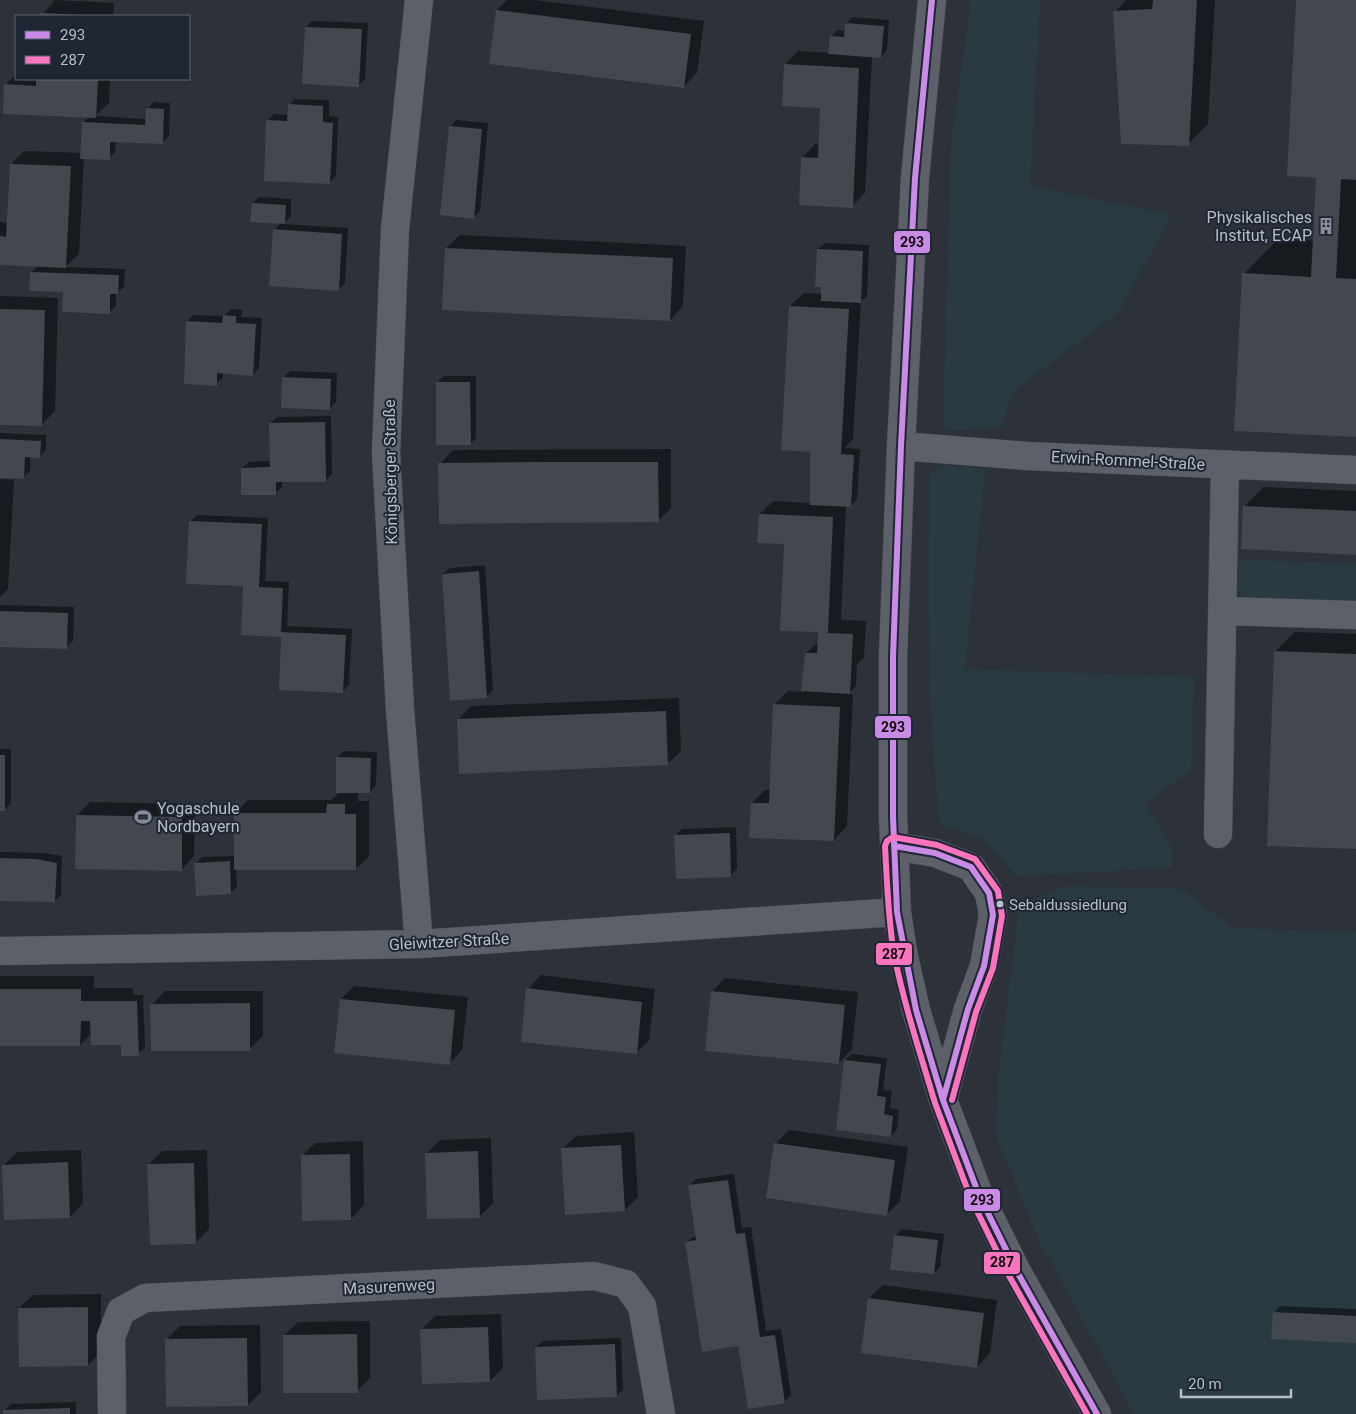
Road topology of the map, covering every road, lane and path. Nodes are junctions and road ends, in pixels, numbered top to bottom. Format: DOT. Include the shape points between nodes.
graph roads {
  1 [pos="419,0"];
  2 [pos="932,0"];
  3 [pos="901,446"];
  4 [pos="1226,465"];
  5 [pos="1356,470"];
  6 [pos="1223,611"];
  7 [pos="1356,615"];
  8 [pos="1218,834"];
  9 [pos="894,846"];
  10 [pos="898,912"];
  11 [pos="419,944"];
  12 [pos="0,951"];
  13 [pos="943,1100"];
  14 [pos="112,1414"];
  15 [pos="661,1414"];
  16 [pos="1097,1414"];
  1 -- 11 [label="street, Königsberger Straße" via="395,228 386,453 400,709"];
  2 -- 3 [label="street" via="915,178"];
  3 -- 4 [label="street, Erwin-Rommel-Straße"];
  3 -- 9 [label="street" via="893,657"];
  4 -- 5 [label="street, Erwin-Rommel-Straße"];
  4 -- 6 [label="street"];
  6 -- 7 [label="street"];
  6 -- 8 [label="street"];
  9 -- 10 [label="street"];
  9 -- 13 [label="street" via="935,853 971,867 989,893 992,915 984,966 968,1009"];
  10 -- 11 [label="street, Gleiwitzer Straße"];
  10 -- 13 [label="street" via="916,1010"];
  11 -- 12 [label="street, Gleiwitzer Straße"];
  13 -- 16 [label="street" via="979,1196 1016,1270"];
  14 -- 15 [label="street, Masurenweg" via="111,1337 121,1311 145,1298 594,1276 626,1284 642,1306"];
}
